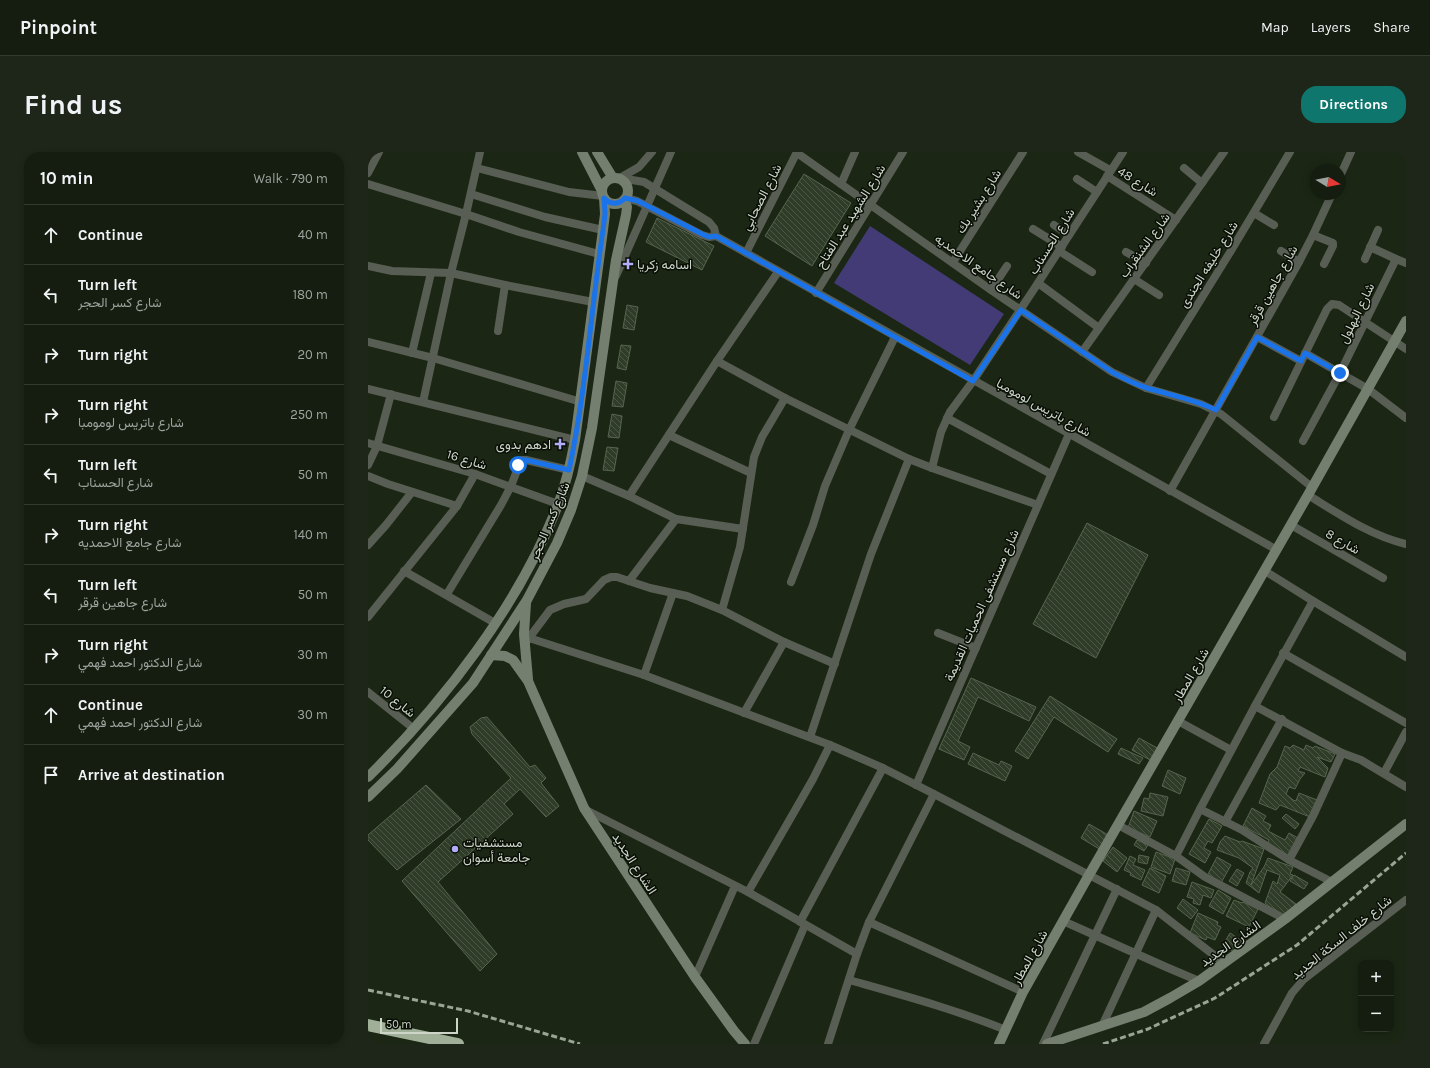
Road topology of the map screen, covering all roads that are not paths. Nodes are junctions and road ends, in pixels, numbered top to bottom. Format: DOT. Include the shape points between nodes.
graph roads {
  1 [pos="379,152"];
  2 [pos="480,152"];
  3 [pos="582,152"];
  4 [pos="597,152"];
  5 [pos="652,152"];
  6 [pos="671,152"];
  7 [pos="855,152"];
  8 [pos="903,152"];
  9 [pos="1023,152"];
  10 [pos="1078,152"];
  11 [pos="1123,152"];
  12 [pos="1224,152"];
  13 [pos="1290,152"];
  14 [pos="1351,152"];
  15 [pos="797,153"];
  16 [pos="1346,164"];
  17 [pos="369,167"];
  18 [pos="477,168"];
  19 [pos="1184,168"];
  20 [pos="1108,173"];
  21 [pos="1077,179"];
  22 [pos="618,180"];
  23 [pos="1202,183"];
  24 [pos="368,184"];
  25 [pos="841,184"];
  26 [pos="655,188"];
  27 [pos="1096,192"];
  28 [pos="471,194"];
  29 [pos="603,195"];
  30 [pos="625,199"];
  31 [pos="1329,200"];
  32 [pos="870,205"];
  33 [pos="647,206"];
  34 [pos="1254,213"];
  35 [pos="466,214"];
  36 [pos="1176,220"];
  37 [pos="1054,225"];
  38 [pos="1274,225"];
  39 [pos="1033,228"];
  40 [pos="603,230"];
  41 [pos="1378,230"];
  42 [pos="1069,235"];
  43 [pos="1313,235"];
  44 [pos="716,236"];
  45 [pos="1370,247"];
  46 [pos="1060,249"];
  47 [pos="1281,251"];
  48 [pos="1126,252"];
  49 [pos="746,253"];
  50 [pos="599,254"];
  51 [pos="1365,259"];
  52 [pos="1396,259"];
  53 [pos="953,262"];
  54 [pos="1299,262"];
  55 [pos="1146,263"];
  56 [pos="1406,263"];
  57 [pos="1324,264"];
  58 [pos="368,266"];
  59 [pos="1007,266"];
  60 [pos="778,272"];
  61 [pos="1092,272"];
  62 [pos="431,273"];
  63 [pos="451,273"];
  64 [pos="1134,279"];
  65 [pos="1038,283"];
  66 [pos="612,284"];
  67 [pos="505,286"];
  68 [pos="991,290"];
  69 [pos="816,293"];
  70 [pos="1160,295"];
  71 [pos="593,302"];
  72 [pos="1021,310"];
  73 [pos="1366,321"];
  74 [pos="1406,321"];
  75 [pos="1100,328"];
  76 [pos="498,330"];
  77 [pos="895,337"];
  78 [pos="1257,337"];
  79 [pos="1395,341"];
  80 [pos="368,342"];
  81 [pos="1406,349"];
  82 [pos="1082,352"];
  83 [pos="412,353"];
  84 [pos="1305,353"];
  85 [pos="433,358"];
  86 [pos="717,361"];
  87 [pos="1301,361"];
  88 [pos="1340,373"];
  89 [pos="973,381"];
  90 [pos="1146,388"];
  91 [pos="368,389"];
  92 [pos="1368,389"];
  93 [pos="391,394"];
  94 [pos="785,398"];
  95 [pos="423,402"];
  96 [pos="581,402"];
  97 [pos="1216,410"];
  98 [pos="1274,417"];
  99 [pos="947,418"];
  100 [pos="1406,418"];
  101 [pos="849,430"];
  102 [pos="1069,434"];
  103 [pos="668,435"];
  104 [pos="575,440"];
  105 [pos="1304,440"];
  106 [pos="368,443"];
  107 [pos="377,446"];
  108 [pos="909,458"];
  109 [pos="368,465"];
  110 [pos="932,468"];
  111 [pos="569,470"];
  112 [pos="751,473"];
  113 [pos="475,474"];
  114 [pos="1051,474"];
  115 [pos="368,476"];
  116 [pos="582,476"];
  117 [pos="511,486"];
  118 [pos="1170,491"];
  119 [pos="412,492"];
  120 [pos="1310,492"];
  121 [pos="629,496"];
  122 [pos="558,504"];
  123 [pos="1038,505"];
  124 [pos="457,506"];
  125 [pos="676,519"];
  126 [pos="1291,525"];
  127 [pos="743,529"];
  128 [pos="1406,544"];
  129 [pos="368,545"];
  130 [pos="1277,550"];
  131 [pos="404,571"];
  132 [pos="1265,571"];
  133 [pos="1383,578"];
  134 [pos="629,581"];
  135 [pos="791,582"];
  136 [pos="673,593"];
  137 [pos="447,594"];
  138 [pos="527,600"];
  139 [pos="1313,601"];
  140 [pos="722,610"];
  141 [pos="368,617"];
  142 [pos="495,622"];
  143 [pos="938,633"];
  144 [pos="527,641"];
  145 [pos="784,642"];
  146 [pos="976,648"];
  147 [pos="1283,653"];
  148 [pos="491,655"];
  149 [pos="1406,657"];
  150 [pos="834,664"];
  151 [pos="644,675"];
  152 [pos="528,681"];
  153 [pos="368,692"];
  154 [pos="1255,706"];
  155 [pos="744,713"];
  156 [pos="1282,719"];
  157 [pos="1178,721"];
  158 [pos="1406,722"];
  159 [pos="414,729"];
  160 [pos="1406,732"];
  161 [pos="810,737"];
  162 [pos="830,745"];
  163 [pos="1231,750"];
  164 [pos="1342,753"];
  165 [pos="882,768"];
  166 [pos="1384,773"];
  167 [pos="368,777"];
  168 [pos="916,785"];
  169 [pos="1406,787"];
  170 [pos="934,794"];
  171 [pos="368,797"];
  172 [pos="584,808"];
  173 [pos="1200,809"];
  174 [pos="1225,822"];
  175 [pos="1406,824"];
  176 [pos="1118,825"];
  177 [pos="1176,856"];
  178 [pos="1289,860"];
  179 [pos="1089,875"];
  180 [pos="1332,882"];
  181 [pos="735,886"];
  182 [pos="1117,889"];
  183 [pos="748,892"];
  184 [pos="1406,900"];
  185 [pos="1156,910"];
  186 [pos="1285,919"];
  187 [pos="1064,921"];
  188 [pos="869,922"];
  189 [pos="803,924"];
  190 [pos="1096,935"];
  191 [pos="857,954"];
  192 [pos="1135,954"];
  193 [pos="1224,963"];
  194 [pos="695,977"];
  195 [pos="849,980"];
  196 [pos="1199,981"];
  197 [pos="1023,992"];
  198 [pos="368,1025"];
  199 [pos="1102,1026"];
  200 [pos="1006,1030"];
  201 [pos="458,1044"];
  202 [pos="746,1044"];
  203 [pos="754,1044"];
  204 [pos="828,1044"];
  205 [pos="999,1044"];
  206 [pos="1043,1044"];
  207 [pos="1047,1044"];
  208 [pos="1264,1044"];
  1 -- 17 [label="street"];
  2 -- 18 [label="street"];
  3 -- 29 [label="street"];
  4 -- 22 [label="street"];
  5 -- 22 [label="street" via="639,167"];
  6 -- 26 [label="street"];
  7 -- 25 [label="street"];
  8 -- 32 [label="street, شارع الشهيد عبد الفتاح"];
  9 -- 53 [label="street, شارع بشير بك"];
  10 -- 20 [label="street, شارع 48"];
  11 -- 20 [label="street, شارع الحسناب"];
  12 -- 23 [label="street, شارع الشنقراب"];
  13 -- 34 [label="street, شارع خليفه الجندى"];
  14 -- 16 [label="street"];
  15 -- 25 [label="street, شارع جامع الاحمديه"];
  15 -- 49 [label="street, شارع الصحابي"];
  18 -- 28 [label="street"];
  18 -- 29 [label="street" via="569,192"];
  19 -- 23 [label="street"];
  20 -- 27 [label="street, شارع الحسناب"];
  20 -- 36 [label="street, شارع 48"];
  21 -- 27 [label="street"];
  22 -- 26 [label="street, شارع باتريس لومومبا" via="637,180"];
  22 -- 29 [label="street" via="606,182"];
  22 -- 30 [label="street" via="627,188"];
  23 -- 36 [label="street, شارع الشنقراب"];
  24 -- 35 [label="street"];
  25 -- 32 [label="street, شارع جامع الاحمديه"];
  26 -- 33 [label="street"];
  26 -- 44 [label="street, شارع باتريس لومومبا" via="709,222"];
  27 -- 42 [label="street, شارع الحسناب"];
  28 -- 35 [label="street"];
  28 -- 40 [label="street"];
  29 -- 30 [label="street" via="607,201 614,204"];
  29 -- 40 [label="street, شارع كسر الحجر"];
  30 -- 33 [label="street, شارع باتريس لومومبا" via="638,201"];
  30 -- 66 [label="street, شارع كسر الحجر" via="626,215"];
  31 -- 43 [label="street, شارع جاهين قرقر"];
  32 -- 53 [label="street, شارع جامع الاحمديه"];
  32 -- 69 [label="street, شارع الشهيد عبد الفتاح"];
  33 -- 44 [label="street, شارع باتريس لومومبا" via="702,234"];
  33 -- 66 [label="street"];
  34 -- 38 [label="street"];
  34 -- 90 [label="street, شارع خليفه الجندى"];
  35 -- 50 [label="street"];
  35 -- 63 [label="street"];
  36 -- 55 [label="street, شارع الشنقراب"];
  37 -- 42 [label="street"];
  39 -- 46 [label="street"];
  40 -- 50 [label="street, شارع كسر الحجر"];
  41 -- 45 [label="street"];
  42 -- 46 [label="street, شارع الحسناب"];
  43 -- 54 [label="street, شارع جاهين قرقر"];
  43 -- 57 [label="street" via="1333,243"];
  44 -- 49 [label="street, شارع باتريس لومومبا"];
  45 -- 51 [label="street"];
  45 -- 52 [label="street"];
  46 -- 61 [label="street"];
  46 -- 65 [label="street, شارع الحسناب"];
  47 -- 54 [label="street"];
  48 -- 55 [label="street"];
  49 -- 60 [label="street, شارع باتريس لومومبا"];
  50 -- 71 [label="street, شارع كسر الحجر"];
  52 -- 56 [label="street"];
  52 -- 73 [label="street, شارع البهلول"];
  53 -- 68 [label="street, شارع جامع الاحمديه"];
  54 -- 78 [label="street, شارع جاهين قرقر"];
  55 -- 64 [label="street, شارع الشنقراب"];
  58 -- 62 [label="street" via="392,271"];
  59 -- 68 [label="street"];
  60 -- 69 [label="street, شارع باتريس لومومبا"];
  60 -- 86 [label="street"];
  62 -- 63 [label="street"];
  62 -- 83 [label="street"];
  63 -- 67 [label="street"];
  63 -- 85 [label="street"];
  64 -- 70 [label="street"];
  64 -- 75 [label="street, شارع الشنقراب"];
  65 -- 72 [label="street, شارع الحسناب"];
  65 -- 75 [label="street"];
  66 -- 116 [label="street, شارع كسر الحجر" via="592,428"];
  67 -- 71 [label="street"];
  67 -- 76 [label="street"];
  68 -- 72 [label="street, شارع جامع الاحمديه"];
  69 -- 77 [label="street, شارع باتريس لومومبا"];
  71 -- 96 [label="street, شارع كسر الحجر"];
  72 -- 82 [label="street, شارع جامع الاحمديه"];
  72 -- 89 [label="street, شارع الحسناب"];
  73 -- 79 [label="street"];
  73 -- 84 [label="street" via="1339,305 1332,304"];
  73 -- 88 [label="street, شارع البهلول"];
  74 -- 79 [label="street, شارع المطار"];
  75 -- 82 [label="street, شارع الشنقراب"];
  77 -- 89 [label="street, شارع باتريس لومومبا"];
  77 -- 101 [label="street"];
  78 -- 87 [label="street"];
  78 -- 97 [label="street, شارع جاهين قرقر"];
  79 -- 81 [label="street"];
  79 -- 92 [label="street, شارع المطار"];
  80 -- 83 [label="street"];
  82 -- 90 [label="street, شارع جامع الاحمديه" via="1112,372"];
  83 -- 85 [label="street"];
  84 -- 87 [label="street"];
  84 -- 88 [label="street"];
  85 -- 95 [label="street"];
  85 -- 96 [label="street"];
  86 -- 94 [label="street"];
  86 -- 103 [label="street"];
  87 -- 98 [label="street"];
  88 -- 92 [label="street"];
  88 -- 105 [label="street, شارع البهلول"];
  89 -- 99 [label="street, شارع الحسناب"];
  89 -- 102 [label="street, شارع باتريس لومومبا"];
  90 -- 97 [label="street, شارع جامع الاحمديه"];
  91 -- 93 [label="street"];
  92 -- 100 [label="street"];
  92 -- 120 [label="street, شارع المطار"];
  93 -- 95 [label="street"];
  93 -- 107 [label="street"];
  94 -- 101 [label="street"];
  94 -- 112 [label="street" via="762,437"];
  95 -- 104 [label="street"];
  96 -- 104 [label="street, شارع كسر الحجر"];
  97 -- 118 [label="street, شارع جاهين قرقر"];
  97 -- 120 [label="street, شارع جامع الاحمديه"];
  99 -- 110 [label="street, شارع الحسناب"];
  99 -- 114 [label="street"];
  101 -- 108 [label="street"];
  101 -- 135 [label="street" via="825,486 813,526"];
  102 -- 114 [label="street, شارع مستشفى الحميات القديمة"];
  102 -- 118 [label="street, شارع باتريس لومومبا"];
  103 -- 112 [label="street"];
  103 -- 121 [label="street"];
  104 -- 111 [label="street, شارع كسر الحجر"];
  106 -- 107 [label="street, شارع 16"];
  107 -- 109 [label="street"];
  107 -- 113 [label="street, شارع 16"];
  108 -- 110 [label="street"];
  108 -- 150 [label="street" via="871,554"];
  110 -- 123 [label="street"];
  111 -- 117 [label="street" via="521,460"];
  111 -- 122 [label="street, شارع كسر الحجر"];
  112 -- 127 [label="street"];
  113 -- 117 [label="street, شارع 16"];
  113 -- 124 [label="street"];
  114 -- 123 [label="street, شارع مستشفى الحميات القديمة"];
  115 -- 119 [label="street"];
  116 -- 121 [label="street"];
  116 -- 138 [label="street, شارع كسر الحجر" via="557,543"];
  117 -- 122 [label="street, شارع 16"];
  117 -- 137 [label="street"];
  118 -- 130 [label="street, شارع باتريس لومومبا"];
  119 -- 124 [label="street"];
  119 -- 129 [label="street"];
  120 -- 126 [label="street, شارع المطار"];
  120 -- 128 [label="street, شارع جامع الاحمديه" via="1359,526"];
  121 -- 125 [label="street"];
  122 -- 142 [label="street, شارع كسر الحجر" via="530,565"];
  123 -- 146 [label="street, شارع مستشفى الحميات القديمة"];
  124 -- 131 [label="street"];
  125 -- 127 [label="street"];
  125 -- 134 [label="street"];
  126 -- 130 [label="street, شارع المطار"];
  126 -- 133 [label="street, شارع 8"];
  127 -- 140 [label="street"];
  130 -- 132 [label="street, شارع المطار"];
  131 -- 137 [label="street"];
  131 -- 141 [label="street"];
  132 -- 139 [label="street"];
  132 -- 157 [label="street, شارع المطار"];
  134 -- 136 [label="street"];
  134 -- 144 [label="street" via="611,577 604,580 586,599 550,610"];
  136 -- 140 [label="street"];
  136 -- 151 [label="street"];
  137 -- 142 [label="street"];
  138 -- 144 [label="street, الشارع الجديد" via="524,625"];
  138 -- 148 [label="street, شارع كسر الحجر"];
  139 -- 147 [label="street"];
  139 -- 149 [label="street"];
  140 -- 145 [label="street"];
  142 -- 159 [label="street, شارع كسر الحجر"];
  143 -- 146 [label="street"];
  144 -- 151 [label="street"];
  144 -- 152 [label="street, الشارع الجديد"];
  145 -- 150 [label="street"];
  145 -- 155 [label="street"];
  146 -- 168 [label="street, شارع مستشفى الحميات القديمة"];
  147 -- 154 [label="street"];
  147 -- 158 [label="street"];
  148 -- 152 [label="street, الشارع الجديد" via="505,656 513,660"];
  148 -- 171 [label="street, شارع كسر الحجر" via="473,683 397,769"];
  150 -- 161 [label="street"];
  151 -- 155 [label="street"];
  152 -- 172 [label="street, الشارع الجديد"];
  153 -- 159 [label="street, شارع 10"];
  154 -- 156 [label="street"];
  154 -- 163 [label="street"];
  155 -- 161 [label="street"];
  156 -- 164 [label="street"];
  156 -- 174 [label="street"];
  157 -- 163 [label="street"];
  157 -- 176 [label="street, شارع المطار"];
  159 -- 167 [label="street, شارع كسر الحجر"];
  160 -- 166 [label="street"];
  161 -- 162 [label="street"];
  162 -- 165 [label="street"];
  162 -- 183 [label="street"];
  163 -- 173 [label="street"];
  164 -- 166 [label="street"];
  164 -- 178 [label="street"];
  165 -- 168 [label="street"];
  165 -- 189 [label="street"];
  166 -- 169 [label="street"];
  168 -- 170 [label="street"];
  170 -- 179 [label="street"];
  170 -- 188 [label="street"];
  172 -- 181 [label="street"];
  172 -- 194 [label="street, الشارع الجديد"];
  173 -- 174 [label="street"];
  173 -- 177 [label="street"];
  174 -- 178 [label="street"];
  175 -- 180 [label="street, الشارع الجديد"];
  176 -- 177 [label="street"];
  176 -- 179 [label="street, شارع المطار"];
  177 -- 186 [label="street" via="1205,877"];
  178 -- 180 [label="street"];
  179 -- 182 [label="street"];
  179 -- 187 [label="street, شارع المطار"];
  180 -- 186 [label="street, الشارع الجديد"];
  181 -- 183 [label="street"];
  181 -- 194 [label="street"];
  182 -- 185 [label="street"];
  182 -- 190 [label="street"];
  183 -- 189 [label="street"];
  184 -- 208 [label="street, شارع خلف السكة الحديد" via="1304,979 1292,993"];
  185 -- 192 [label="street"];
  185 -- 193 [label="street"];
  186 -- 193 [label="street, الشارع الجديد"];
  187 -- 190 [label="street"];
  187 -- 197 [label="street, شارع المطار"];
  188 -- 191 [label="street"];
  188 -- 197 [label="street"];
  189 -- 191 [label="street"];
  189 -- 203 [label="street"];
  190 -- 192 [label="street"];
  190 -- 206 [label="street"];
  191 -- 195 [label="street"];
  192 -- 196 [label="street"];
  192 -- 199 [label="street"];
  193 -- 196 [label="street, الشارع الجديد"];
  194 -- 202 [label="street, الشارع الجديد"];
  195 -- 200 [label="street" via="970,1015"];
  195 -- 204 [label="street"];
  196 -- 199 [label="street, الشارع الجديد" via="1144,1012"];
  197 -- 200 [label="street, شارع المطار"];
  198 -- 201 [label="highway"];
  199 -- 207 [label="street, الشارع الجديد"];
  200 -- 205 [label="street, شارع المطار"];
}
